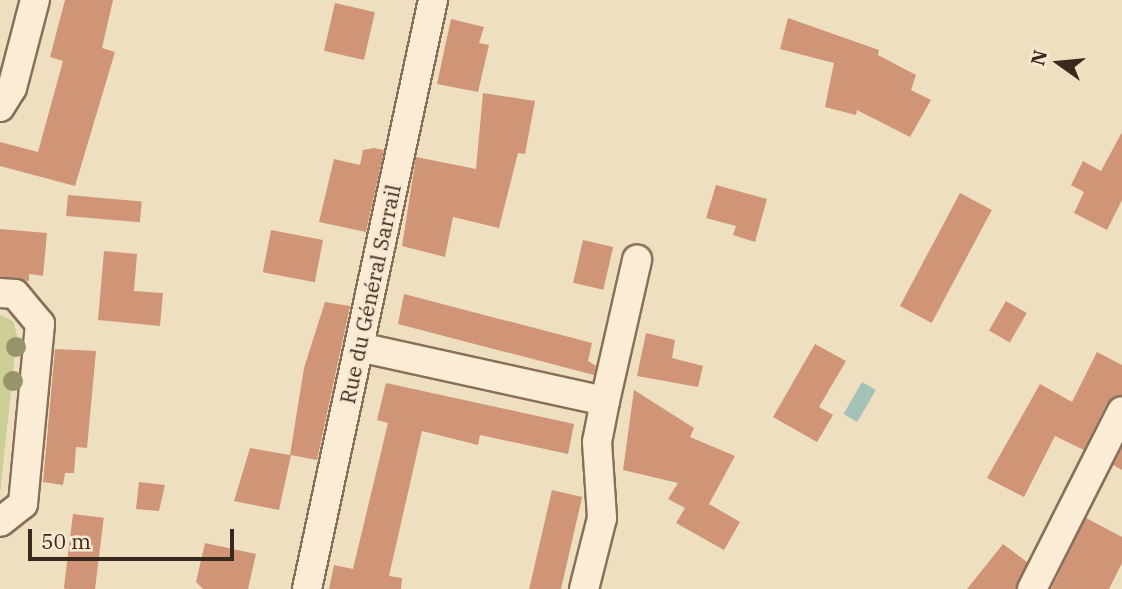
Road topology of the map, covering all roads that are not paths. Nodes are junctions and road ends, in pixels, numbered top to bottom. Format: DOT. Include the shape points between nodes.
graph roads {
  1 [pos="35,0"];
  2 [pos="433,0"];
  3 [pos="0,107"];
  4 [pos="637,260"];
  5 [pos="0,293"];
  6 [pos="359,347"];
  7 [pos="606,401"];
  8 [pos="1122,411"];
  9 [pos="0,522"];
  10 [pos="307,589"];
  11 [pos="584,589"];
  12 [pos="1032,589"];
  1 -- 3 [label="street" via="12,88"];
  2 -- 6 [label="street, Rue du Général Sarrail"];
  4 -- 7 [label="street"];
  5 -- 9 [label="street" via="15,295 40,324 23,504"];
  6 -- 7 [label="street"];
  6 -- 10 [label="street, Rue du Général Sarrail"];
  7 -- 11 [label="street" via="597,442 602,519"];
  8 -- 12 [label="street"];
}
